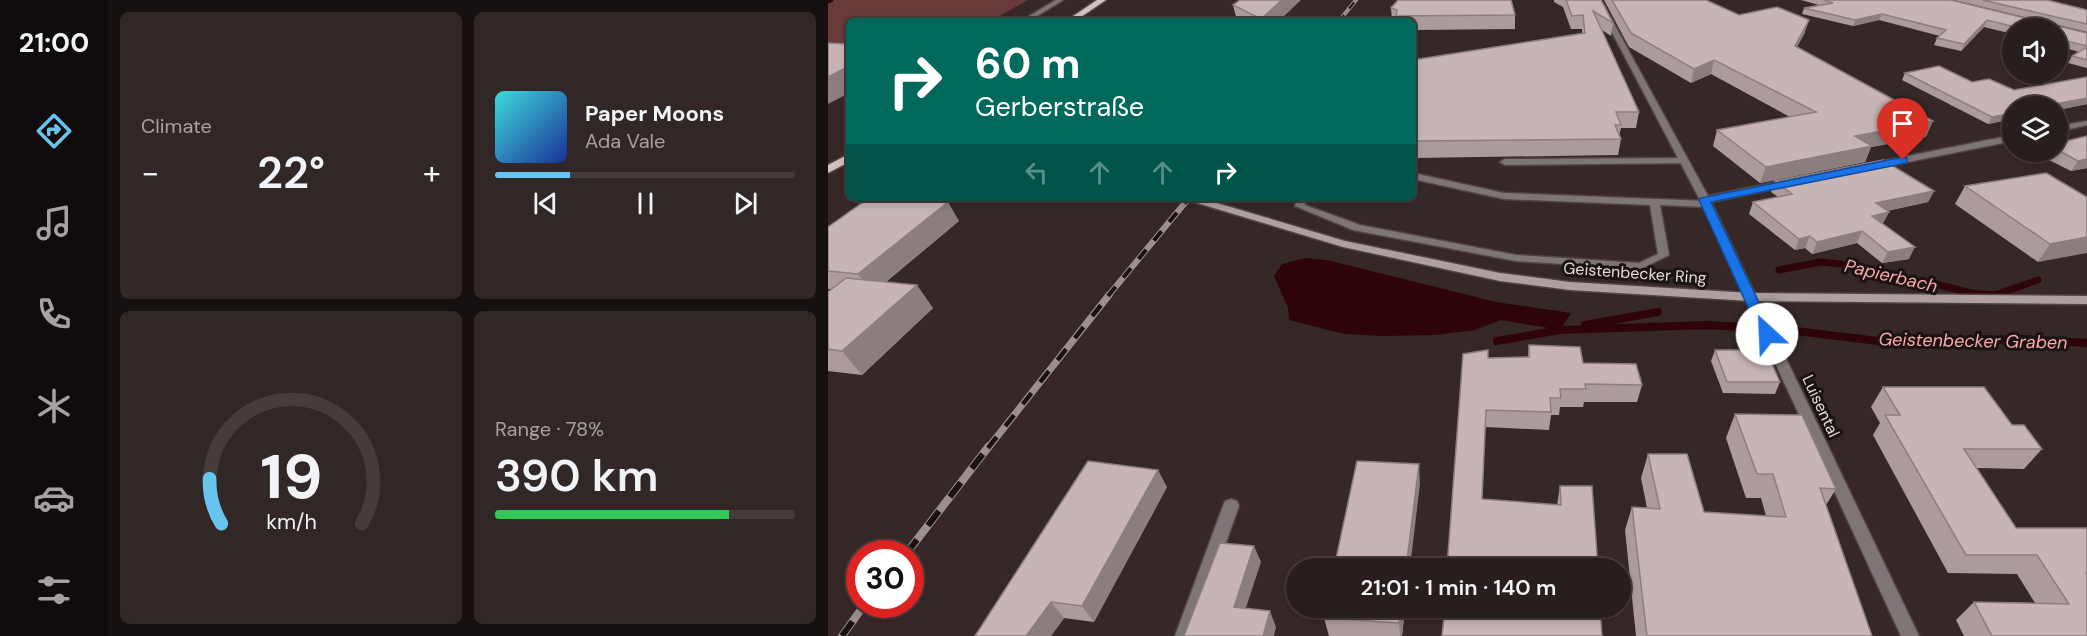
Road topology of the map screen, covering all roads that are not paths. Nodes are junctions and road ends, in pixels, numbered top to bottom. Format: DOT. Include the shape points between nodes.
graph roads {
  1 [pos="1060,0"];
  2 [pos="1102,0"];
  3 [pos="1598,0"];
  4 [pos="1029,18"];
  5 [pos="1075,18"];
  6 [pos="2087,123"];
  7 [pos="2068,127"];
  8 [pos="2002,140"];
  9 [pos="846,159"];
  10 [pos="1684,161"];
  11 [pos="1505,162"];
  12 [pos="1864,168"];
  13 [pos="828,170"];
  14 [pos="1416,177"];
  15 [pos="1796,182"];
  16 [pos="1200,201"];
  17 [pos="1301,201"];
  18 [pos="1705,202"];
  19 [pos="1654,204"];
  20 [pos="1750,297"];
  21 [pos="2087,300"];
  22 [pos="1231,506"];
  23 [pos="1184,636"];
  24 [pos="1910,636"];
  1 -- 4 [label="street"];
  2 -- 5 [label="main road"];
  3 -- 10 [label="street, Luisental"];
  6 -- 7 [label="street"];
  8 -- 12 [label="street"];
  9 -- 13 [label="main road"];
  10 -- 11 [label="street"];
  10 -- 18 [label="street, Luisental"];
  14 -- 19 [label="street" via="1504,196"];
  15 -- 18 [label="street"];
  16 -- 20 [label="main road, Geistenbecker Ring" via="1344,244 1500,277"];
  17 -- 19 [label="street" via="1300,206 1357,228 1516,258 1610,266 1641,266 1664,255"];
  18 -- 19 [label="street"];
  18 -- 20 [label="street, Luisental"];
  20 -- 21 [label="main road, Geistenbecker Ring"];
  20 -- 24 [label="street, Luisental"];
  22 -- 23 [label="street"];
}
